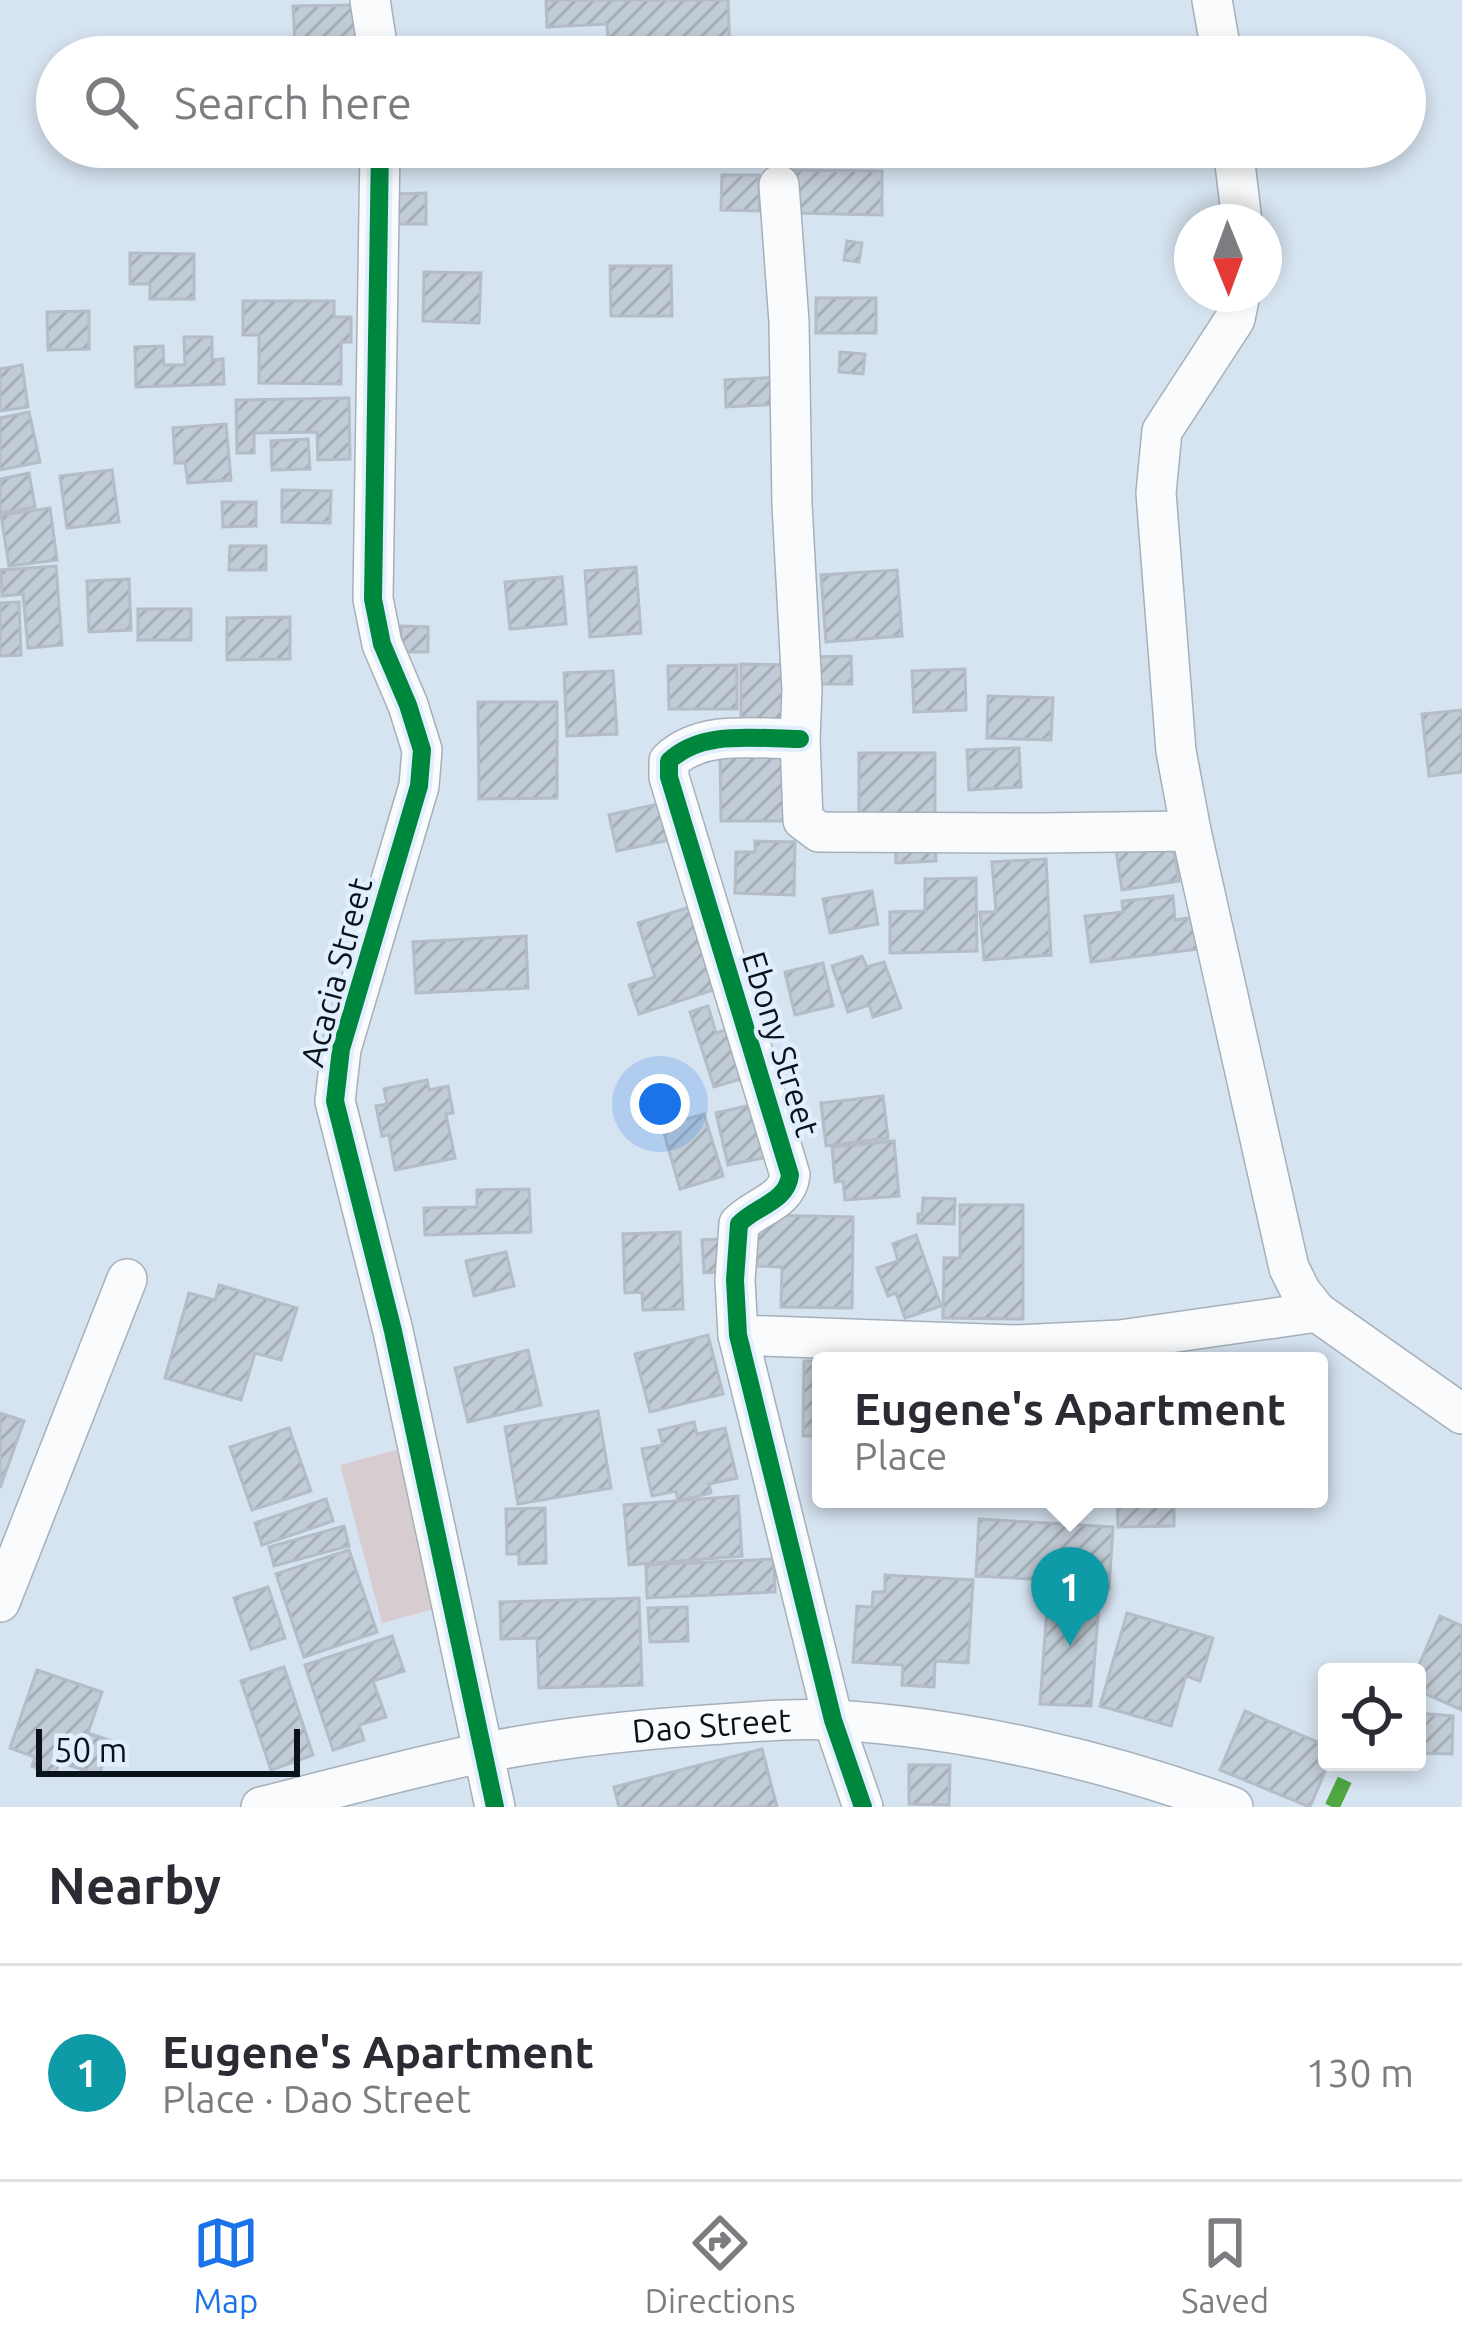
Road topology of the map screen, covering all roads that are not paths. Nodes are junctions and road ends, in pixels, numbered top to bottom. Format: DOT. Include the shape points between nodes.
graph roads {
  1 [pos="370,0"];
  2 [pos="1212,0"];
  3 [pos="376,36"];
  4 [pos="1218,36"];
  5 [pos="380,168"];
  6 [pos="1236,168"];
  7 [pos="779,185"];
  8 [pos="1240,204"];
  9 [pos="1236,312"];
  10 [pos="800,739"];
  11 [pos="1191,831"];
  12 [pos="127,1279"];
  13 [pos="1317,1312"];
  14 [pos="739,1335"];
  15 [pos="1462,1414"];
  16 [pos="0,1603"];
  17 [pos="833,1720"];
  18 [pos="481,1753"];
  19 [pos="261,1807"];
  20 [pos="495,1807"];
  21 [pos="863,1807"];
  22 [pos="1233,1807"];
  1 -- 3 [label="street"];
  2 -- 4 [label="street"];
  5 -- 18 [label="street, Acacia Street" via="373,599 422,750 419,786 341,1049 335,1101 393,1331"];
  6 -- 8 [label="street"];
  7 -- 10 [label="street"];
  9 -- 11 [label="street" via="1162,431 1157,465 1176,751"];
  10 -- 11 [label="street" via="803,820 819,832"];
  10 -- 14 [label="street, Ebony Street" via="702,741 669,761 790,1175 782,1196 740,1224"];
  11 -- 13 [label="street" via="1289,1268"];
  12 -- 16 [label="street"];
  13 -- 14 [label="street" via="1014,1345"];
  13 -- 15 [label="street"];
  14 -- 17 [label="street, Ebony Street"];
  17 -- 18 [label="street, Dao Street" via="617,1732"];
  17 -- 21 [label="street, Ebony Street"];
  17 -- 22 [label="street, Dao Street" via="1078,1759"];
  18 -- 19 [label="street, Dao Street"];
  18 -- 20 [label="street, Acacia Street"];
}
